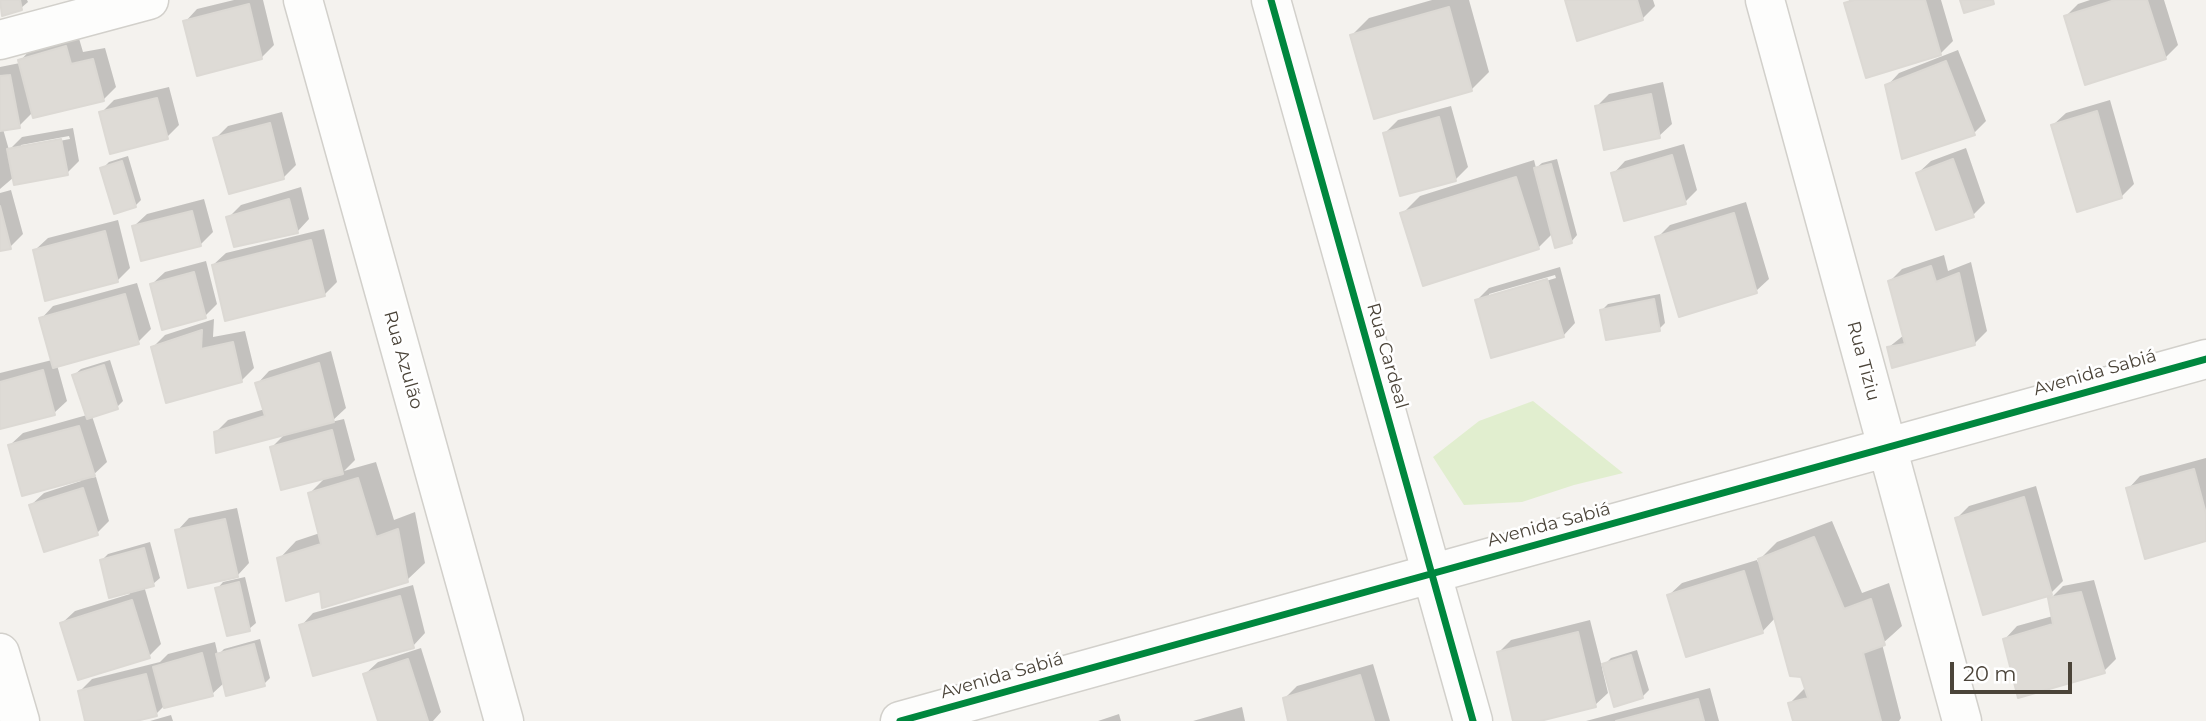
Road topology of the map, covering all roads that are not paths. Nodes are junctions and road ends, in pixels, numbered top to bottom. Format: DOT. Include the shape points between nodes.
graph roads {
  1 [pos="149,0"];
  2 [pos="303,0"];
  3 [pos="1271,0"];
  4 [pos="1765,0"];
  5 [pos="0,40"];
  6 [pos="2206,359"];
  7 [pos="1887,447"];
  8 [pos="1431,573"];
  9 [pos="0,653"];
  10 [pos="993,708"];
  11 [pos="20,721"];
  12 [pos="504,721"];
  13 [pos="900,721"];
  14 [pos="1472,721"];
  15 [pos="1962,721"];
  1 -- 5 [label="street"];
  2 -- 12 [label="street, Rua Azulão"];
  3 -- 8 [label="street, Rua Cardeal"];
  4 -- 7 [label="street, Rua Tiziu"];
  6 -- 7 [label="street, Avenida Sabiá"];
  7 -- 8 [label="street, Avenida Sabiá"];
  7 -- 15 [label="street, Rua Tiziu"];
  8 -- 10 [label="street, Avenida Sabiá"];
  8 -- 14 [label="street, Rua Cardeal"];
  9 -- 11 [label="street"];
  10 -- 13 [label="street, Avenida Sabiá"];
}
